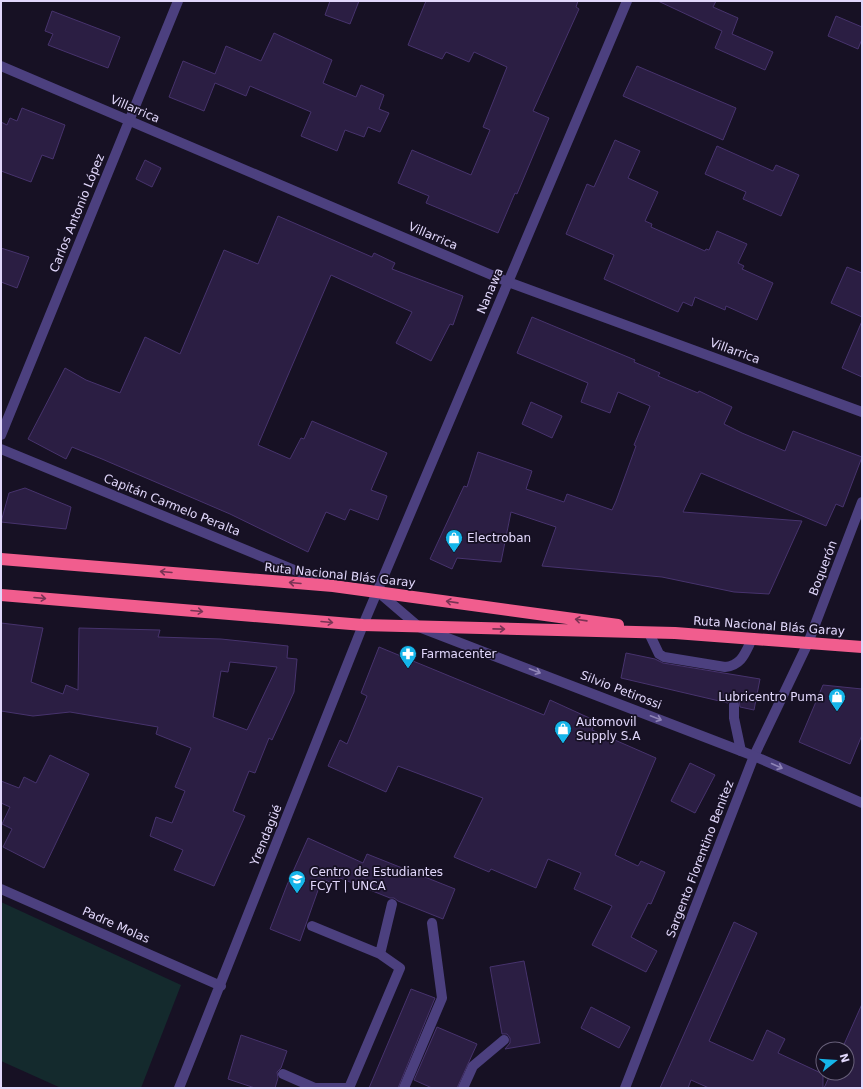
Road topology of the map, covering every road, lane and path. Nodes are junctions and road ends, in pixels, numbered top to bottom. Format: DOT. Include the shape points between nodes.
graph roads {
  1 [pos="178,1"];
  2 [pos="627,1"];
  3 [pos="1,66"];
  4 [pos="129,120"];
  5 [pos="508,282"];
  6 [pos="862,412"];
  7 [pos="1,435"];
  8 [pos="1,449"];
  9 [pos="862,502"];
  10 [pos="1,559"];
  11 [pos="333,586"];
  12 [pos="377,591"];
  13 [pos="1,595"];
  14 [pos="363,625"];
  15 [pos="420,627"];
  16 [pos="649,633"];
  17 [pos="675,633"];
  18 [pos="752,639"];
  19 [pos="808,643"];
  20 [pos="862,647"];
  21 [pos="734,705"];
  22 [pos="741,751"];
  23 [pos="754,756"];
  24 [pos="862,803"];
  25 [pos="1,889"];
  26 [pos="392,904"];
  27 [pos="432,923"];
  28 [pos="312,926"];
  29 [pos="380,954"];
  30 [pos="221,986"];
  31 [pos="504,1040"];
  32 [pos="283,1074"];
  33 [pos="179,1088"];
  34 [pos="348,1088"];
  35 [pos="404,1088"];
  36 [pos="462,1088"];
  37 [pos="625,1088"];
  1 -- 4 [label="street, Carlos Antonio López"];
  2 -- 5 [label="street, Nanawa"];
  3 -- 4 [label="street, Villarrica"];
  4 -- 5 [label="street, Villarrica"];
  4 -- 7 [label="street, Carlos Antonio López"];
  5 -- 6 [label="street, Villarrica"];
  5 -- 12 [label="street, Nanawa"];
  8 -- 11 [label="street, Capitán Carmelo Peralta"];
  9 -- 19 [label="street, Boquerón"];
  11 -- 10 [label="highway, Ruta Nacional Blás Garay, one-way"];
  11 -- 12 [label="highway, Ruta Nacional Blás Garay"];
  12 -- 14 [label="street, Yrendagüé"];
  12 -- 15 [label="street, Silvio Petirossi"];
  17 -- 12 [label="highway, Ruta Nacional Blás Garay, one-way"];
  13 -- 14 [label="highway, Ruta Nacional Blás Garay, one-way"];
  14 -- 15 [label="highway, Ruta Nacional Blás Garay"];
  14 -- 30 [label="street, Yrendagüé"];
  15 -- 16 [label="highway, Ruta Nacional Blás Garay, one-way"];
  15 -- 22 [label="street, Silvio Petirossi, one-way"];
  16 -- 17 [label="highway, Ruta Nacional Blás Garay"];
  16 -- 18 [label="street" via="659,654 664,658 733,670 742,660"];
  17 -- 18 [label="highway, Ruta Nacional Blás Garay"];
  18 -- 19 [label="highway, Ruta Nacional Blás Garay"];
  19 -- 20 [label="highway, Ruta Nacional Blás Garay"];
  19 -- 23 [label="street, Sargento Florentino Benitez"];
  21 -- 22 [label="street"];
  22 -- 23 [label="street, Silvio Petirossi"];
  23 -- 24 [label="street, Silvio Petirossi, one-way"];
  23 -- 37 [label="street, Sargento Florentino Benitez"];
  25 -- 30 [label="street, Padre Molas"];
  26 -- 29 [label="street"];
  27 -- 35 [label="street" via="442,998"];
  28 -- 29 [label="street"];
  29 -- 34 [label="street" via="400,968"];
  30 -- 33 [label="street, Yrendagüé"];
  31 -- 36 [label="street" via="473,1066"];
  32 -- 34 [label="street" via="315,1088"];
}
